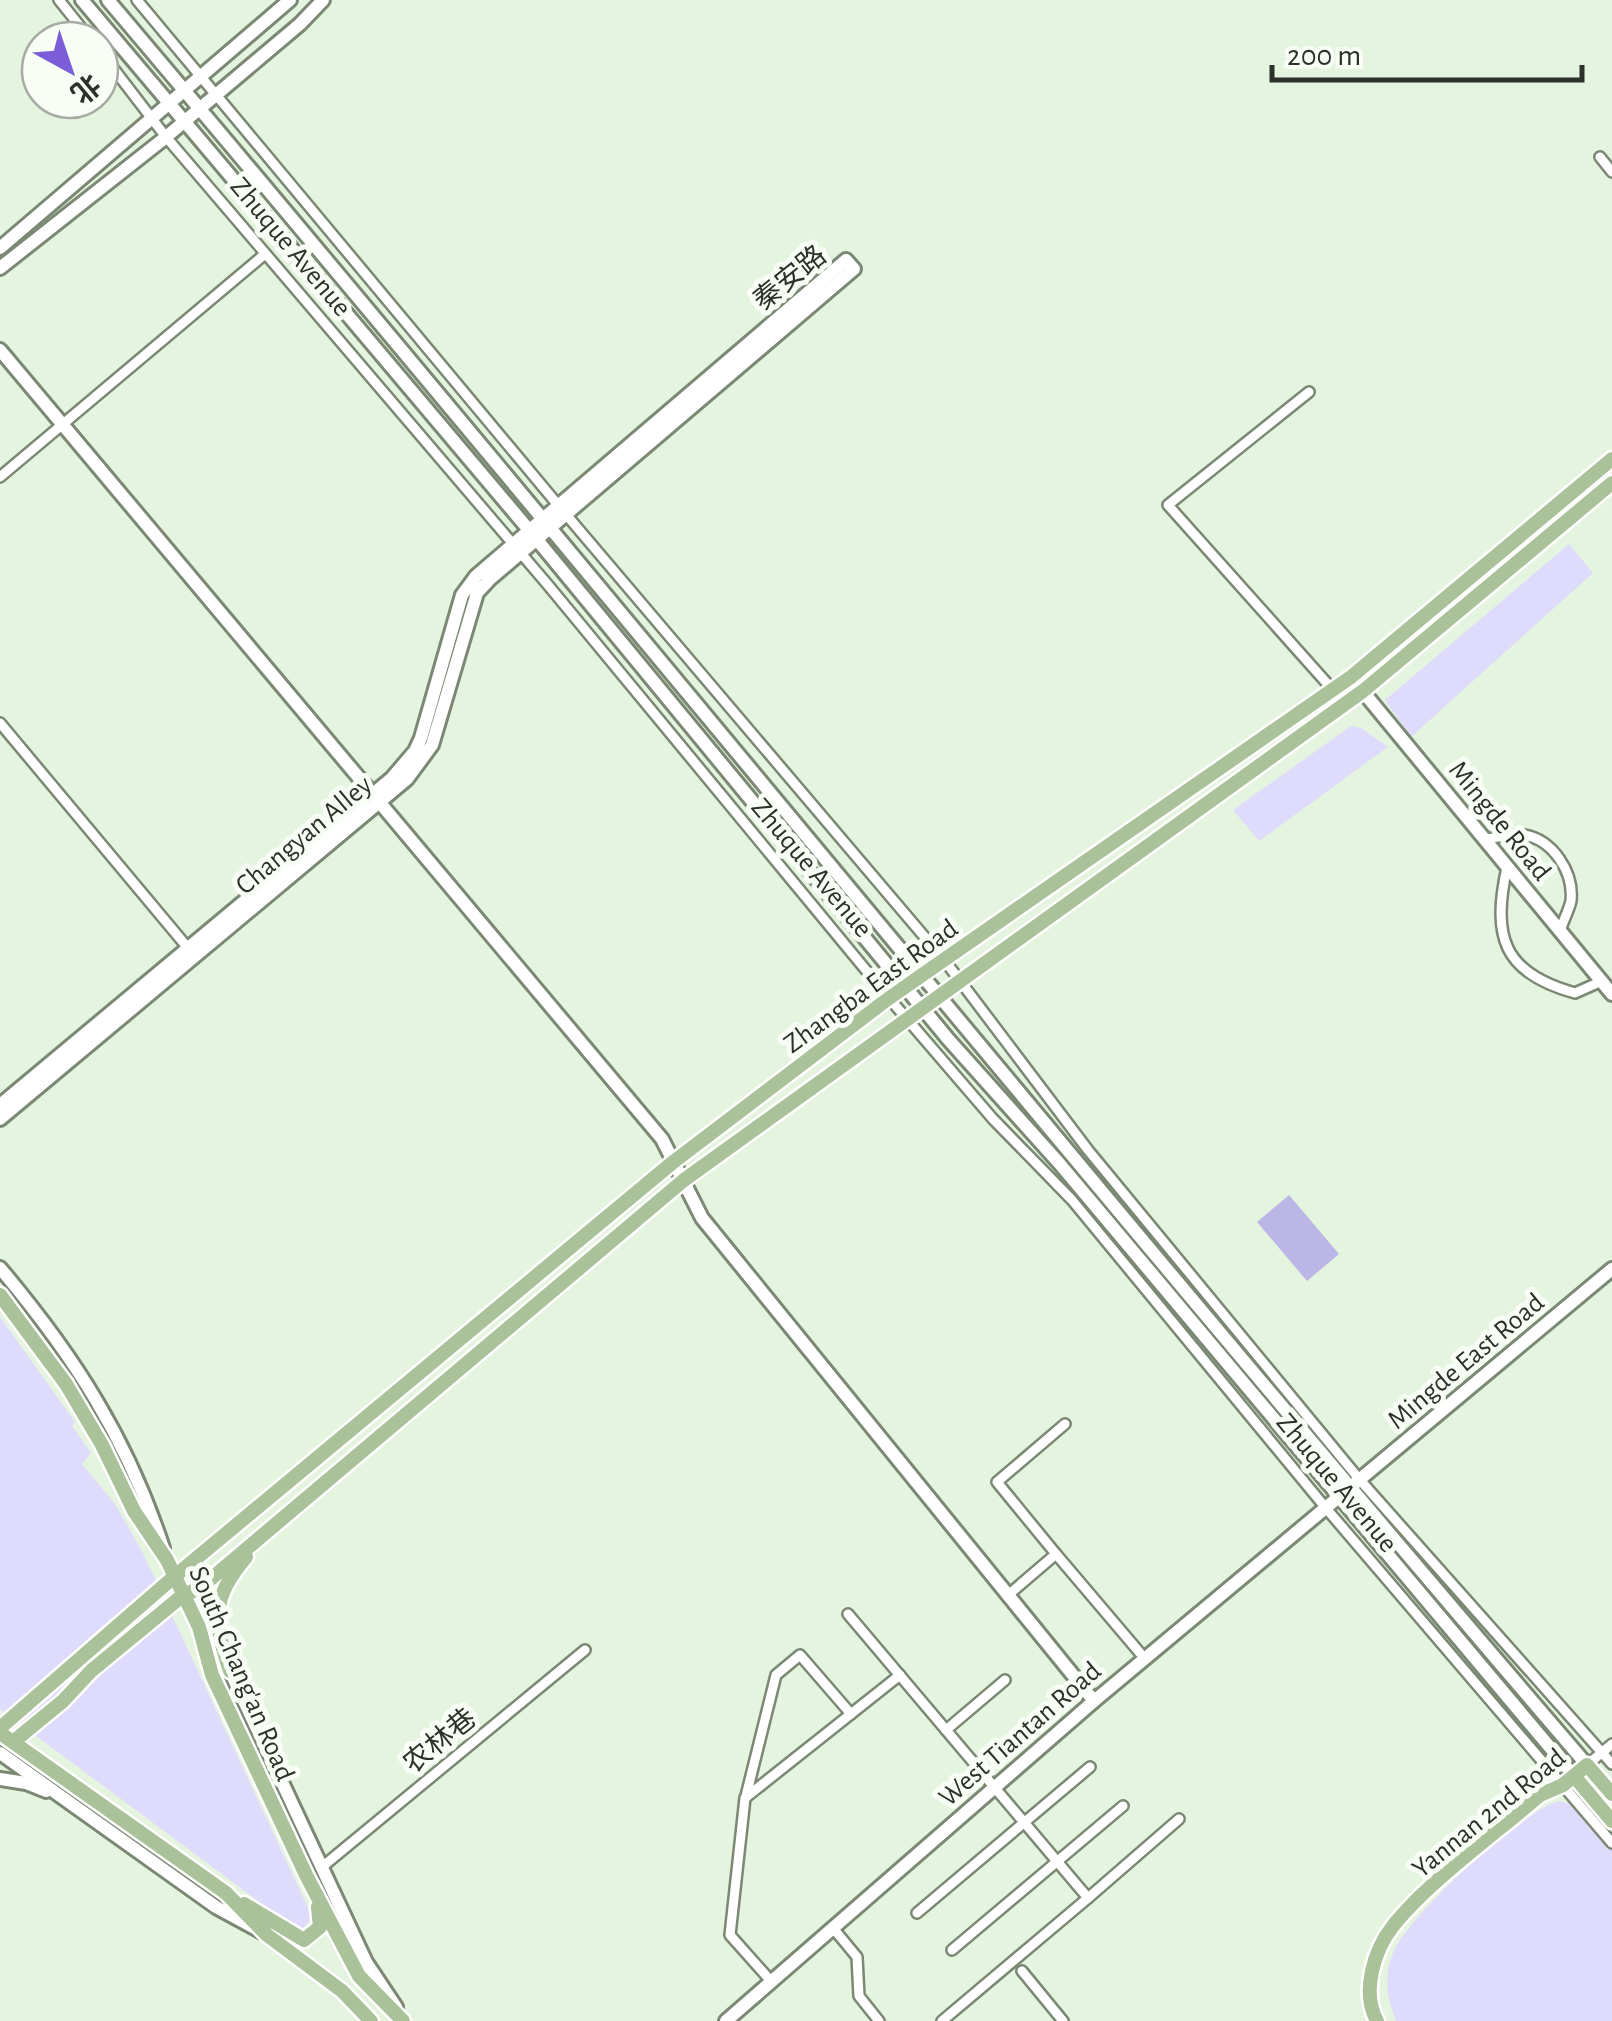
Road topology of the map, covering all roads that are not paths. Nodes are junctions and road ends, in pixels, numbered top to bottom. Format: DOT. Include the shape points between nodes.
graph roads {
  1 [pos="59,0"];
  2 [pos="82,0"];
  3 [pos="108,0"];
  4 [pos="137,0"];
  5 [pos="290,0"];
  6 [pos="323,0"];
  7 [pos="75,20"];
  8 [pos="201,75"];
  9 [pos="120,76"];
  10 [pos="184,90"];
  11 [pos="217,94"];
  12 [pos="168,104"];
  13 [pos="198,109"];
  14 [pos="153,117"];
  15 [pos="185,119"];
  16 [pos="166,137"];
  17 [pos="1600,157"];
  18 [pos="1612,172"];
  19 [pos="0,248"];
  20 [pos="265,254"];
  21 [pos="0,268"];
  22 [pos="0,350"];
  23 [pos="1309,392"];
  24 [pos="62,426"];
  25 [pos="1612,458"];
  26 [pos="0,478"];
  27 [pos="1612,483"];
  28 [pos="562,510"];
  29 [pos="547,522"];
  30 [pos="532,535"];
  31 [pos="516,548"];
  32 [pos="1351,677"];
  33 [pos="1333,690"];
  34 [pos="1363,691"];
  35 [pos="0,724"];
  36 [pos="376,798"];
  37 [pos="1484,839"];
  38 [pos="1507,866"];
  39 [pos="1560,930"];
  40 [pos="188,948"];
  41 [pos="945,961"];
  42 [pos="924,974"];
  43 [pos="960,981"];
  44 [pos="1602,981"];
  45 [pos="906,987"];
  46 [pos="1612,994"];
  47 [pos="940,996"];
  48 [pos="889,998"];
  49 [pos="924,1008"];
  50 [pos="908,1020"];
  51 [pos="0,1105"];
  52 [pos="0,1119"];
  53 [pos="672,1163"];
  54 [pos="684,1180"];
  55 [pos="0,1268"];
  56 [pos="1612,1269"];
  57 [pos="0,1295"];
  58 [pos="1065,1424"];
  59 [pos="1349,1488"];
  60 [pos="1325,1507"];
  61 [pos="273,1526"];
  62 [pos="1056,1554"];
  63 [pos="167,1560"];
  64 [pos="175,1576"];
  65 [pos="182,1596"];
  66 [pos="1007,1596"];
  67 [pos="848,1614"];
  68 [pos="200,1628"];
  69 [pos="584,1650"];
  70 [pos="1140,1653"];
  71 [pos="230,1671"];
  72 [pos="900,1675"];
  73 [pos="1005,1680"];
  74 [pos="1094,1701"];
  75 [pos="851,1714"];
  76 [pos="0,1730"];
  77 [pos="946,1730"];
  78 [pos="1612,1744"];
  79 [pos="4,1748"];
  80 [pos="1602,1752"];
  81 [pos="1612,1764"];
  82 [pos="1587,1765"];
  83 [pos="1090,1767"];
  84 [pos="0,1779"];
  85 [pos="1568,1780"];
  86 [pos="994,1788"];
  87 [pos="1612,1794"];
  88 [pos="745,1798"];
  89 [pos="66,1800"];
  90 [pos="1124,1806"];
  91 [pos="1179,1819"];
  92 [pos="1612,1821"];
  93 [pos="1024,1823"];
  94 [pos="1612,1843"];
  95 [pos="1058,1862"];
  96 [pos="322,1867"];
  97 [pos="226,1893"];
  98 [pos="316,1894"];
  99 [pos="1088,1898"];
  100 [pos="917,1913"];
  101 [pos="832,1928"];
  102 [pos="268,1936"];
  103 [pos="952,1950"];
  104 [pos="1022,1971"];
  105 [pos="771,1981"];
  106 [pos="733,2019"];
  107 [pos="371,2021"];
  108 [pos="405,2021"];
  109 [pos="879,2021"];
  110 [pos="942,2021"];
  111 [pos="1063,2021"];
  112 [pos="1377,2021"];
  1 -- 7 [label="street"];
  2 -- 12 [label="main road, Zhuque Avenue"];
  3 -- 10 [label="main road, Zhuque Avenue"];
  4 -- 8 [label="street, Zhuque Avenue"];
  5 -- 8 [label="main road"];
  6 -- 11 [label="main road"];
  8 -- 10 [label="main road"];
  8 -- 11 [label="street, Zhuque Avenue"];
  9 -- 14 [label="street, Zhuque Avenue"];
  10 -- 12 [label="main road"];
  10 -- 13 [label="main road, Zhuque Avenue"];
  11 -- 13 [label="main road"];
  11 -- 28 [label="street, Zhuque Avenue"];
  12 -- 14 [label="main road"];
  12 -- 15 [label="main road, Zhuque Avenue"];
  13 -- 15 [label="main road"];
  13 -- 29 [label="main road, Zhuque Avenue"];
  14 -- 16 [label="street, Zhuque Avenue"];
  14 -- 19 [label="main road"];
  15 -- 16 [label="main road"];
  15 -- 30 [label="main road, Zhuque Avenue"];
  16 -- 20 [label="street, Zhuque Avenue"];
  16 -- 21 [label="main road"];
  17 -- 18 [label="street"];
  20 -- 24 [label="street"];
  20 -- 31 [label="street, Zhuque Avenue"];
  22 -- 24 [label="main road"];
  23 -- 33 [label="street" via="1168,504"];
  24 -- 26 [label="street"];
  24 -- 36 [label="main road"];
  25 -- 32 [label="main road, Zhangba East Road"];
  27 -- 34 [label="main road, Zhangba East Road"];
  28 -- 28 [label="main road, 秦安路" via="854,269 846,260"];
  28 -- 29 [label="main road, 秦安路"];
  28 -- 41 [label="street, Zhuque Avenue"];
  29 -- 30 [label="main road, Changyan Alley"];
  29 -- 42 [label="main road, Zhuque Avenue"];
  30 -- 31 [label="main road, Changyan Alley"];
  30 -- 45 [label="main road, Zhuque Avenue"];
  31 -- 36 [label="main road, Changyan Alley" via="477,593 432,745 407,779"];
  31 -- 48 [label="street, Zhuque Avenue"];
  32 -- 33 [label="main road, Zhangba East Road"];
  32 -- 34 [label="main road, Mingde Road"];
  33 -- 41 [label="main road, Zhangba East Road"];
  34 -- 37 [label="main road, Mingde Road"];
  34 -- 43 [label="main road, Zhangba East Road"];
  35 -- 40 [label="street"];
  36 -- 40 [label="main road, Changyan Alley"];
  36 -- 52 [label="main road, Changyan Alley"];
  36 -- 53 [label="main road" via="662,1138"];
  37 -- 38 [label="main road, Mingde Road"];
  37 -- 39 [label="street" via="1523,835 1559,858 1570,900"];
  38 -- 39 [label="main road, Mingde Road"];
  38 -- 44 [label="street" via="1498,917 1504,944 1521,966 1545,985 1575,994"];
  39 -- 44 [label="main road, Mingde Road"];
  40 -- 51 [label="main road, Changyan Alley"];
  41 -- 42 [label="main road, Zhangba East Road"];
  41 -- 43 [label="street, Zhuque Avenue"];
  42 -- 45 [label="main road, Zhangba East Road"];
  42 -- 47 [label="main road, Zhuque Avenue"];
  43 -- 47 [label="main road, Zhangba East Road"];
  43 -- 59 [label="street, Zhuque Avenue"];
  44 -- 46 [label="main road, Mingde Road"];
  45 -- 48 [label="main road, Zhangba East Road"];
  45 -- 49 [label="main road, Zhuque Avenue"];
  47 -- 49 [label="main road, Zhangba East Road"];
  47 -- 59 [label="main road, Zhuque Avenue"];
  48 -- 50 [label="street, Zhuque Avenue"];
  48 -- 53 [label="main road, Zhangba East Road"];
  49 -- 50 [label="main road, Zhangba East Road"];
  49 -- 59 [label="main road, Zhuque Avenue"];
  50 -- 54 [label="main road, Zhangba East Road"];
  50 -- 60 [label="street, Zhuque Avenue" via="1072,1200"];
  53 -- 54 [label="main road"];
  53 -- 64 [label="main road, Zhangba East Road"];
  54 -- 61 [label="main road, Zhangba East Road"];
  54 -- 66 [label="main road" via="702,1218"];
  55 -- 63 [label="main road" via="109,1418"];
  56 -- 59 [label="main road, Mingde East Road"];
  57 -- 63 [label="main road, South Chang'an Road" via="66,1384"];
  58 -- 62 [label="street" via="998,1482"];
  59 -- 60 [label="main road, West Tiantan Road"];
  59 -- 80 [label="street, Zhuque Avenue"];
  59 -- 82 [label="main road, Zhuque Avenue"];
  59 -- 85 [label="main road, Zhuque Avenue"];
  60 -- 74 [label="main road, West Tiantan Road"];
  60 -- 85 [label="street, Zhuque Avenue"];
  61 -- 65 [label="main road, Zhangba East Road"];
  61 -- 71 [label="main road" via="222,1591 218,1630"];
  62 -- 66 [label="street"];
  62 -- 70 [label="street"];
  63 -- 64 [label="main road, South Chang'an Road"];
  64 -- 65 [label="main road, South Chang'an Road"];
  64 -- 76 [label="main road, Zhangba East Road"];
  65 -- 68 [label="main road, South Chang'an Road"];
  65 -- 79 [label="main road, Zhangba East Road"];
  66 -- 74 [label="main road"];
  67 -- 72 [label="street"];
  68 -- 71 [label="main road"];
  68 -- 98 [label="main road, South Chang'an Road" via="212,1675"];
  69 -- 96 [label="street, 农林巷"];
  71 -- 96 [label="main road"];
  72 -- 75 [label="street"];
  72 -- 77 [label="street"];
  73 -- 77 [label="street"];
  74 -- 86 [label="main road, West Tiantan Road"];
  75 -- 88 [label="street"];
  75 -- 88 [label="street" via="800,1654 776,1675"];
  76 -- 79 [label="main road"];
  77 -- 86 [label="street"];
  78 -- 80 [label="street, Yannan 2nd Road"];
  79 -- 89 [label="main road"];
  79 -- 97 [label="main road"];
  80 -- 81 [label="street, Zhuque Avenue"];
  80 -- 82 [label="street, Yannan 2nd Road"];
  82 -- 85 [label="main road, Yannan 2nd Road"];
  82 -- 87 [label="main road"];
  83 -- 93 [label="street"];
  84 -- 89 [label="main road"];
  85 -- 92 [label="main road"];
  85 -- 94 [label="street, Zhuque Avenue"];
  85 -- 112 [label="main road, Yannan 2nd Road" via="1540,1795 1391,1928 1369,1986"];
  86 -- 93 [label="street"];
  86 -- 101 [label="main road, West Tiantan Road"];
  88 -- 105 [label="street" via="730,1935"];
  89 -- 102 [label="main road"];
  90 -- 95 [label="street"];
  91 -- 99 [label="street"];
  93 -- 95 [label="street"];
  93 -- 100 [label="street"];
  95 -- 99 [label="street"];
  95 -- 103 [label="street"];
  96 -- 108 [label="main road" via="376,1979"];
  97 -- 98 [label="main road" via="300,1940 320,1927"];
  97 -- 102 [label="main road"];
  98 -- 108 [label="main road, South Chang'an Road" via="359,1976"];
  99 -- 110 [label="street"];
  101 -- 105 [label="main road, West Tiantan Road"];
  101 -- 109 [label="street" via="856,1957 859,1996"];
  102 -- 107 [label="main road"];
  104 -- 111 [label="street"];
  105 -- 106 [label="main road, West Tiantan Road"];
}
